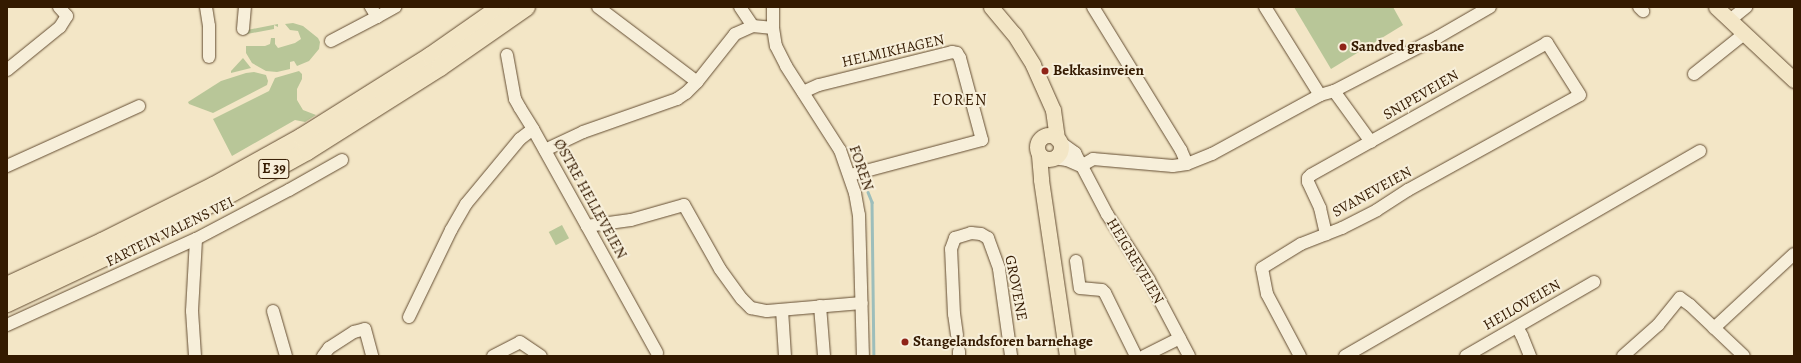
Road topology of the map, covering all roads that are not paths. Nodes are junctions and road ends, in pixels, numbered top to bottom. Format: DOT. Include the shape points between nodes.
graph roads {
  1 [pos="59,7"];
  2 [pos="206,7"];
  3 [pos="245,7"];
  4 [pos="395,7"];
  5 [pos="501,7"];
  6 [pos="526,7"];
  7 [pos="598,7"];
  8 [pos="740,7"];
  9 [pos="773,7"];
  10 [pos="990,7"];
  11 [pos="1093,7"];
  12 [pos="1265,7"];
  13 [pos="1490,7"];
  14 [pos="1716,7"];
  15 [pos="1746,7"];
  16 [pos="374,12"];
  17 [pos="1730,20"];
  18 [pos="753,26"];
  19 [pos="772,28"];
  20 [pos="243,29"];
  21 [pos="1744,34"];
  22 [pos="331,41"];
  23 [pos="507,55"];
  24 [pos="209,56"];
  25 [pos="7,70"];
  26 [pos="1694,74"];
  27 [pos="1794,80"];
  28 [pos="697,82"];
  29 [pos="1334,91"];
  30 [pos="803,92"];
  31 [pos="1320,95"];
  32 [pos="1580,95"];
  33 [pos="1048,100"];
  34 [pos="138,106"];
  35 [pos="533,129"];
  36 [pos="1042,137"];
  37 [pos="1059,140"];
  38 [pos="1371,142"];
  39 [pos="545,150"];
  40 [pos="1700,151"];
  41 [pos="1049,157"];
  42 [pos="342,160"];
  43 [pos="1187,164"];
  44 [pos="7,166"];
  45 [pos="1081,166"];
  46 [pos="850,174"];
  47 [pos="587,226"];
  48 [pos="1326,234"];
  49 [pos="196,239"];
  50 [pos="1794,254"];
  51 [pos="1076,261"];
  52 [pos="1594,282"];
  53 [pos="7,286"];
  54 [pos="7,303"];
  55 [pos="862,303"];
  56 [pos="820,306"];
  57 [pos="782,310"];
  58 [pos="273,311"];
  59 [pos="409,317"];
  60 [pos="7,325"];
  61 [pos="1517,327"];
  62 [pos="1714,328"];
  63 [pos="957,335"];
  64 [pos="1180,338"];
  65 [pos="657,353"];
  66 [pos="195,356"];
  67 [pos="286,356"];
  68 [pos="323,356"];
  69 [pos="372,356"];
  70 [pos="493,356"];
  71 [pos="541,356"];
  72 [pos="785,356"];
  73 [pos="824,356"];
  74 [pos="863,356"];
  75 [pos="1011,356"];
  76 [pos="1067,356"];
  77 [pos="1136,356"];
  78 [pos="1144,356"];
  79 [pos="1189,356"];
  80 [pos="1300,356"];
  81 [pos="1345,356"];
  82 [pos="1466,356"];
  83 [pos="1530,356"];
  84 [pos="1623,356"];
  85 [pos="1744,356"];
  1 -- 25 [label="street" via="67,16 60,27"];
  2 -- 24 [label="street" via="210,26"];
  3 -- 20 [label="street"];
  4 -- 16 [label="street"];
  5 -- 53 [label="highway, E 39" via="425,60 302,137 214,186"];
  6 -- 54 [label="highway, E 39" via="440,67 307,151 222,198"];
  7 -- 28 [label="street"];
  8 -- 18 [label="street"];
  9 -- 19 [label="street, FOREN"];
  10 -- 33 [label="main road" via="1024,49"];
  11 -- 43 [label="street" via="1181,150"];
  12 -- 31 [label="street"];
  13 -- 29 [label="street"];
  14 -- 17 [label="main road"];
  15 -- 17 [label="street"];
  16 -- 22 [label="street"];
  17 -- 21 [label="main road"];
  18 -- 19 [label="street"];
  18 -- 28 [label="street" via="735,34"];
  19 -- 30 [label="street, FOREN" via="778,51"];
  21 -- 26 [label="street"];
  21 -- 27 [label="main road"];
  23 -- 35 [label="street, ØSTRE HELLEVEIEN" via="515,99"];
  28 -- 39 [label="street" via="677,99 583,132"];
  29 -- 31 [label="street"];
  29 -- 38 [label="street"];
  30 -- 46 [label="street, FOREN" via="840,150"];
  30 -- 46 [label="street, HELMIKHAGEN" via="819,85 952,52 957,53 960,58 982,140"];
  31 -- 43 [label="street" via="1212,154"];
  32 -- 38 [label="street, SNIPEVEIEN" via="1547,42"];
  32 -- 48 [label="street, SVANEVEIEN" via="1408,190 1377,210"];
  33 -- 36 [label="main road" via="1047,122"];
  33 -- 37 [label="main road"];
  34 -- 44 [label="street"];
  35 -- 39 [label="street, ØSTRE HELLEVEIEN"];
  35 -- 59 [label="street" via="520,139 466,204"];
  36 -- 37 [label="main road" via="1052,136"];
  36 -- 41 [label="main road" via="1037,145"];
  37 -- 41 [label="main road" via="1060,151"];
  37 -- 45 [label="street, HEIGREVEIEN" via="1075,153"];
  38 -- 48 [label="street, SNIPEVEIEN" via="1308,178 1320,208"];
  39 -- 47 [label="street, ØSTRE HELLEVEIEN"];
  40 -- 81 [label="street"];
  41 -- 45 [label="street"];
  41 -- 76 [label="main road" via="1041,180"];
  42 -- 49 [label="street, FARTEIN VALENS VEI"];
  43 -- 45 [label="street" via="1173,166 1093,159"];
  45 -- 64 [label="street, HEIGREVEIEN" via="1107,214 1149,280"];
  46 -- 55 [label="street, FOREN" via="859,215"];
  47 -- 57 [label="street" via="631,220 684,205 720,269 742,299 751,308 760,311"];
  47 -- 65 [label="street, ØSTRE HELLEVEIEN"];
  48 -- 80 [label="street, SVANEVEIEN" via="1301,244 1262,268 1267,294"];
  49 -- 60 [label="street, FARTEIN VALENS VEI"];
  49 -- 66 [label="street" via="192,311"];
  50 -- 62 [label="street"];
  51 -- 77 [label="street" via="1080,288 1102,290 1105,293"];
  52 -- 61 [label="street, HEILOVEIEN"];
  55 -- 56 [label="street"];
  55 -- 74 [label="street, FOREN"];
  56 -- 57 [label="street"];
  56 -- 73 [label="street"];
  57 -- 72 [label="street"];
  58 -- 67 [label="street"];
  61 -- 82 [label="street, HEILOVEIEN"];
  61 -- 83 [label="street"];
  62 -- 84 [label="street" via="1680,298 1658,325"];
  62 -- 85 [label="street"];
  63 -- 75 [label="street, GROVENE" via="949,315 952,249 955,238 971,233 981,234 988,238 999,269"];
  64 -- 78 [label="street"];
  64 -- 79 [label="street, HEIGREVEIEN"];
  68 -- 69 [label="street" via="329,348 365,328"];
  70 -- 71 [label="street" via="520,342"];
}
